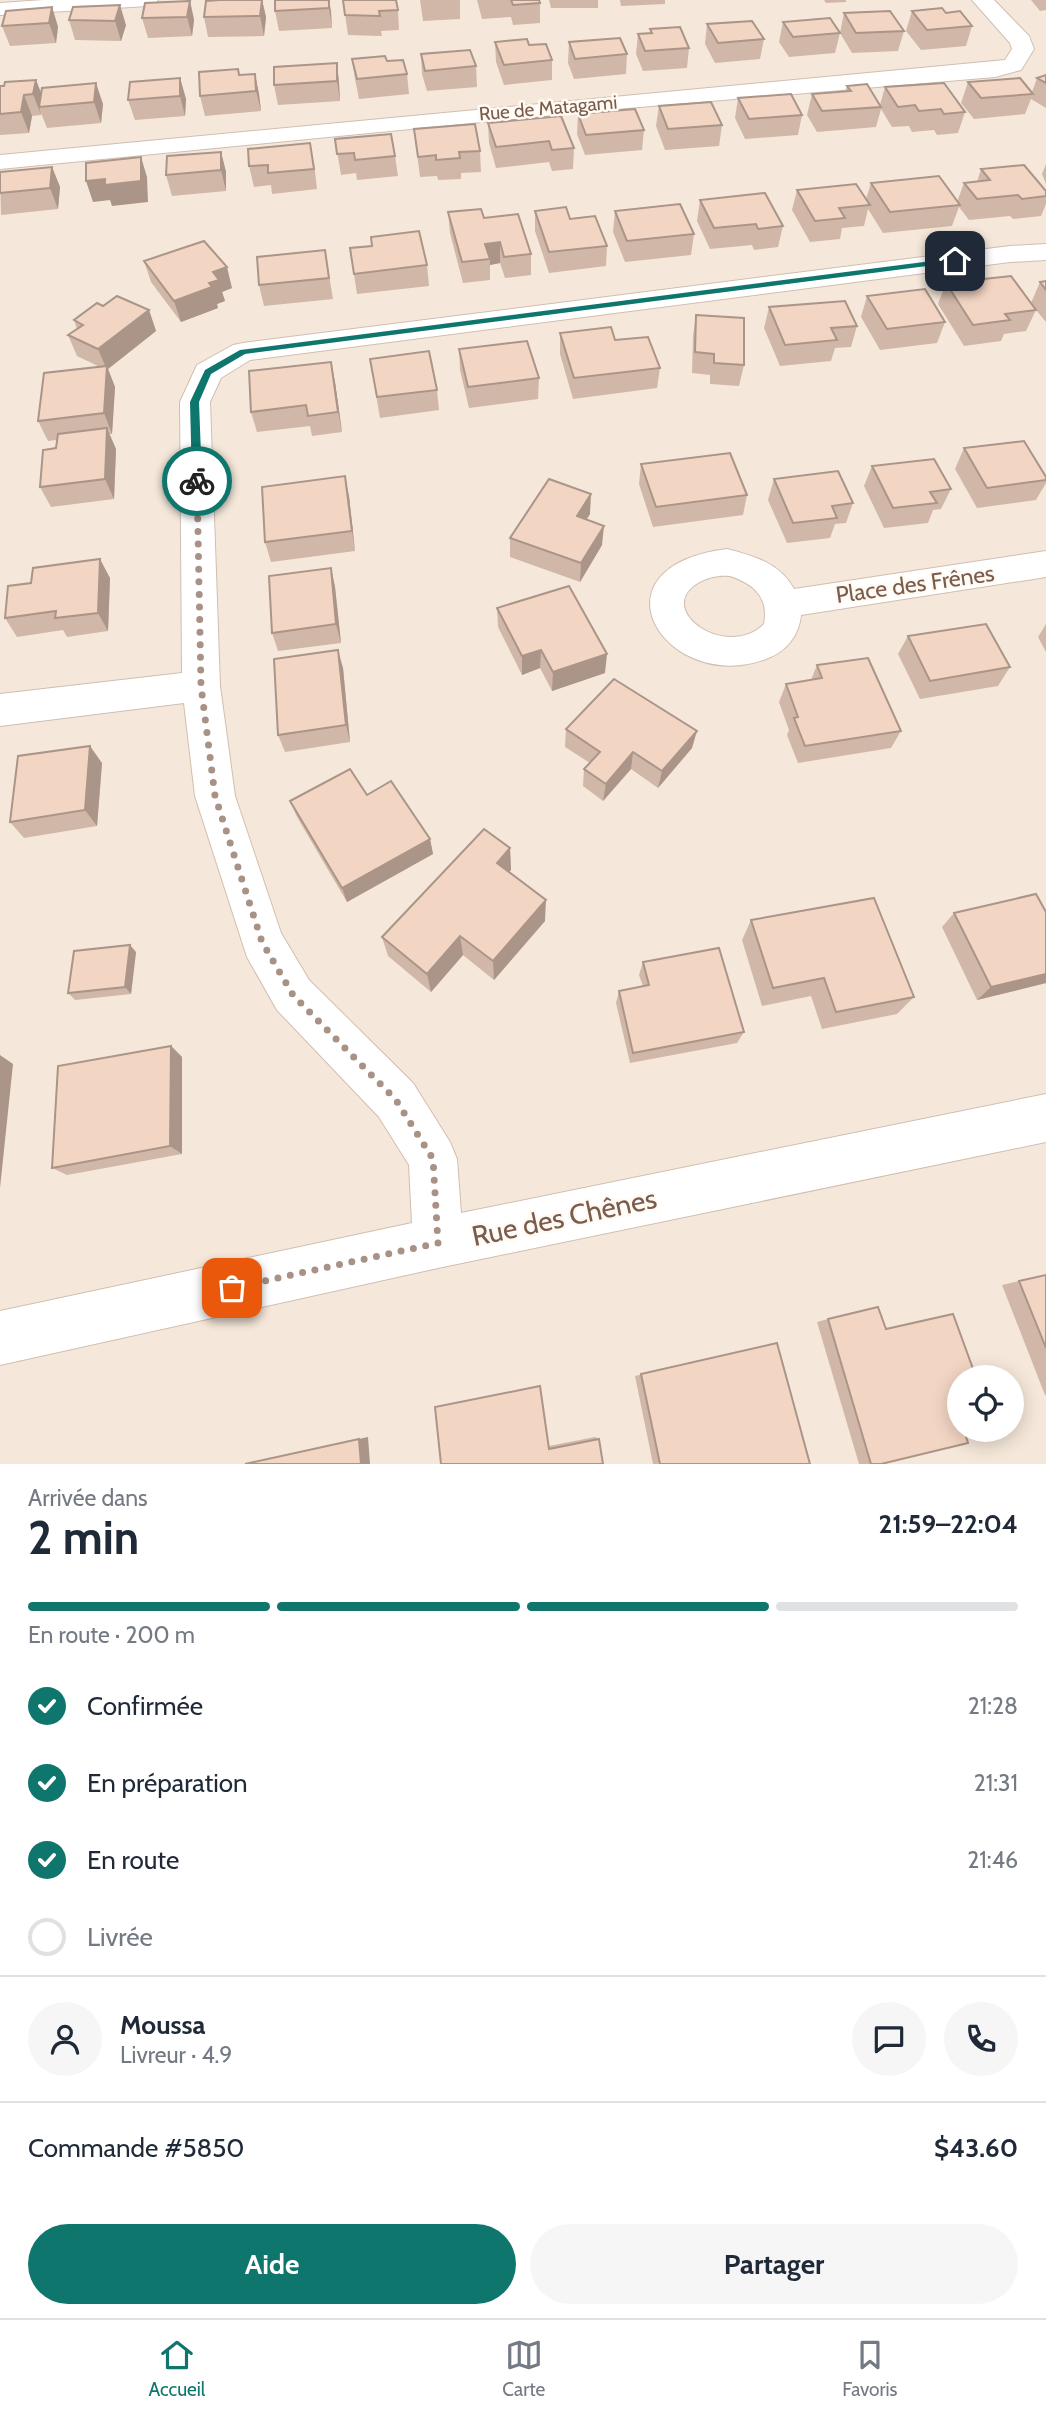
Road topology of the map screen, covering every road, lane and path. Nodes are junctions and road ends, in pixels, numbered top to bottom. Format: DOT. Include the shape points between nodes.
graph roads {
  1 [pos="148,0"];
  2 [pos="982,0"];
  3 [pos="0,9"];
  4 [pos="0,162"];
  5 [pos="1046,252"];
  6 [pos="1046,565"];
  7 [pos="784,604"];
  8 [pos="201,686"];
  9 [pos="0,710"];
  10 [pos="1046,1118"];
  11 [pos="438,1243"];
  12 [pos="0,1338"];
  1 -- 3 [label="street"];
  2 -- 4 [label="street, Rue de Matagami" via="1021,41 1023,49 1013,65"];
  5 -- 8 [label="street" via="243,352 208,372 195,402"];
  6 -- 7 [label="street, Place des Frênes"];
  8 -- 9 [label="street"];
  8 -- 11 [label="street" via="215,796 262,942 293,995 396,1100 433,1159"];
  10 -- 11 [label="street, Rue des Chênes"];
  11 -- 12 [label="street, Rue des Chênes"];
}
